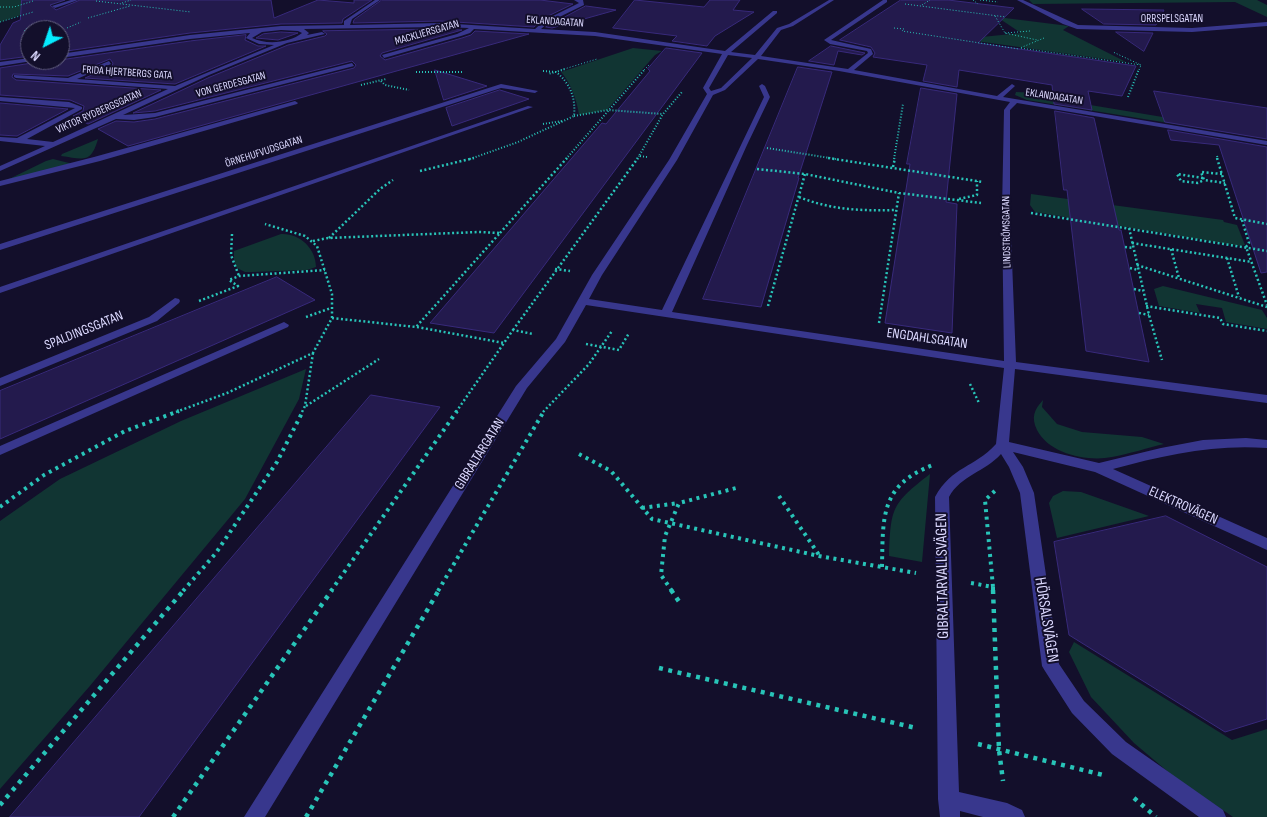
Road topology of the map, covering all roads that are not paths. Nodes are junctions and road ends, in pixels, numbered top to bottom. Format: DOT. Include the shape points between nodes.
graph roads {
  1 [pos="76,0"];
  2 [pos="378,0"];
  3 [pos="576,0"];
  4 [pos="832,0"];
  5 [pos="1019,0"];
  6 [pos="885,2"];
  7 [pos="55,6"];
  8 [pos="776,11"];
  9 [pos="1267,24"];
  10 [pos="348,26"];
  11 [pos="457,26"];
  12 [pos="1247,26"];
  13 [pos="473,27"];
  14 [pos="293,28"];
  15 [pos="537,30"];
  16 [pos="1260,30"];
  17 [pos="260,31"];
  18 [pos="299,38"];
  19 [pos="254,41"];
  20 [pos="288,41"];
  21 [pos="136,45"];
  22 [pos="729,51"];
  23 [pos="761,52"];
  24 [pos="70,55"];
  25 [pos="384,56"];
  26 [pos="755,58"];
  27 [pos="20,61"];
  28 [pos="109,63"];
  29 [pos="0,64"];
  30 [pos="352,65"];
  31 [pos="839,69"];
  32 [pos="849,71"];
  33 [pos="207,74"];
  34 [pos="16,76"];
  35 [pos="69,80"];
  36 [pos="762,86"];
  37 [pos="1012,86"];
  38 [pos="178,88"];
  39 [pos="535,91"];
  40 [pos="710,94"];
  41 [pos="998,98"];
  42 [pos="0,99"];
  43 [pos="1015,101"];
  44 [pos="295,103"];
  45 [pos="530,107"];
  46 [pos="115,117"];
  47 [pos="0,139"];
  48 [pos="18,141"];
  49 [pos="1267,143"];
  50 [pos="54,145"];
  51 [pos="0,169"];
  52 [pos="0,184"];
  53 [pos="0,248"];
  54 [pos="0,290"];
  55 [pos="175,301"];
  56 [pos="583,301"];
  57 [pos="666,314"];
  58 [pos="284,325"];
  59 [pos="1010,366"];
  60 [pos="0,382"];
  61 [pos="1267,399"];
  62 [pos="1267,444"];
  63 [pos="1002,446"];
  64 [pos="0,451"];
  65 [pos="1099,468"];
  66 [pos="1267,544"];
  67 [pos="949,808"];
  68 [pos="1011,815"];
  69 [pos="254,817"];
  70 [pos="1216,817"];
  1 -- 7 [label="street"];
  2 -- 10 [label="street" via="350,18"];
  3 -- 15 [label="street" via="582,4 547,21"];
  4 -- 23 [label="street" via="791,25 778,26"];
  5 -- 12 [label="street, ORRSPELSGATAN" via="1077,27 1192,30"];
  6 -- 32 [label="street" via="827,40 869,50 871,53"];
  8 -- 22 [label="street, GIBRALTARGATAN"];
  9 -- 12 [label="street, ORRSPELSGATAN"];
  10 -- 11 [label="street, EKLANDAGATAN"];
  10 -- 14 [label="street, EKLANDAGATAN"];
  11 -- 13 [label="street, EKLANDAGATAN"];
  11 -- 18 [label="street, EKLANDAGATAN" via="376,28"];
  12 -- 16 [label="street"];
  13 -- 15 [label="street, EKLANDAGATAN"];
  13 -- 25 [label="street, MACKLIERSGATAN" via="459,35"];
  14 -- 17 [label="street, EKLANDAGATAN"];
  14 -- 18 [label="street" via="305,32"];
  15 -- 22 [label="street, EKLANDAGATAN"];
  17 -- 19 [label="street" via="250,36"];
  17 -- 21 [label="street, EKLANDAGATAN" via="190,36"];
  18 -- 20 [label="street, EKLANDAGATAN"];
  19 -- 20 [label="street, EKLANDAGATAN"];
  19 -- 21 [label="street, EKLANDAGATAN" via="218,38"];
  19 -- 33 [label="street, VIKTOR RYDBERGSGATAN"];
  20 -- 33 [label="street, VIKTOR RYDBERGSGATAN"];
  21 -- 24 [label="street, EKLANDAGATAN"];
  22 -- 23 [label="street, EKLANDAGATAN"];
  22 -- 26 [label="street, EKLANDAGATAN"];
  22 -- 40 [label="street, GIBRALTARGATAN" via="706,88"];
  23 -- 26 [label="street"];
  23 -- 31 [label="street, EKLANDAGATAN"];
  26 -- 31 [label="street, EKLANDAGATAN"];
  26 -- 40 [label="street" via="723,89"];
  27 -- 29 [label="street"];
  28 -- 35 [label="street"];
  30 -- 46 [label="street, VON GERDESGATAN" via="155,115"];
  31 -- 32 [label="street, EKLANDAGATAN"];
  32 -- 41 [label="street, EKLANDAGATAN"];
  33 -- 38 [label="street, VIKTOR RYDBERGSGATAN"];
  34 -- 35 [label="street, FRIDA HJERTBERGS GATA"];
  35 -- 38 [label="street, FRIDA HJERTBERGS GATA"];
  36 -- 57 [label="street" via="767,97"];
  37 -- 41 [label="street"];
  38 -- 46 [label="street, VIKTOR RYDBERGSGATAN"];
  39 -- 53 [label="street, ÖRNEHUFVUDSGATAN" via="501,86"];
  40 -- 56 [label="street, GIBRALTARGATAN" via="673,160"];
  41 -- 43 [label="street, EKLANDAGATAN"];
  42 -- 48 [label="street" via="69,104 80,108"];
  43 -- 49 [label="street, EKLANDAGATAN"];
  43 -- 59 [label="street, LINDSTRÖMSGATAN" via="1007,110"];
  44 -- 52 [label="street" via="97,160"];
  45 -- 54 [label="street"];
  46 -- 50 [label="street, VIKTOR RYDBERGSGATAN"];
  47 -- 48 [label="street"];
  48 -- 50 [label="street"];
  50 -- 51 [label="street, VIKTOR RYDBERGSGATAN"];
  55 -- 60 [label="street, SPALDINGSGATAN" via="153,319"];
  56 -- 57 [label="street, ENGDAHLSGATAN"];
  56 -- 69 [label="street, GIBRALTARGATAN" via="561,340 522,386"];
  57 -- 59 [label="street, ENGDAHLSGATAN"];
  58 -- 64 [label="street"];
  59 -- 61 [label="street, ENGDAHLSGATAN"];
  59 -- 63 [label="street"];
  62 -- 65 [label="street, ELEKTROVÄGEN" via="1218,442 1179,447"];
  63 -- 65 [label="street, ELEKTROVÄGEN"];
  63 -- 67 [label="street, GIBRALTARVALLSVÄGEN" via="986,462 949,483 942,497"];
  63 -- 70 [label="street, HÖRSALSVÄGEN" via="1027,493 1051,666 1078,707 1119,748"];
  65 -- 66 [label="street, ELEKTROVÄGEN"];
  67 -- 68 [label="street"];
}
